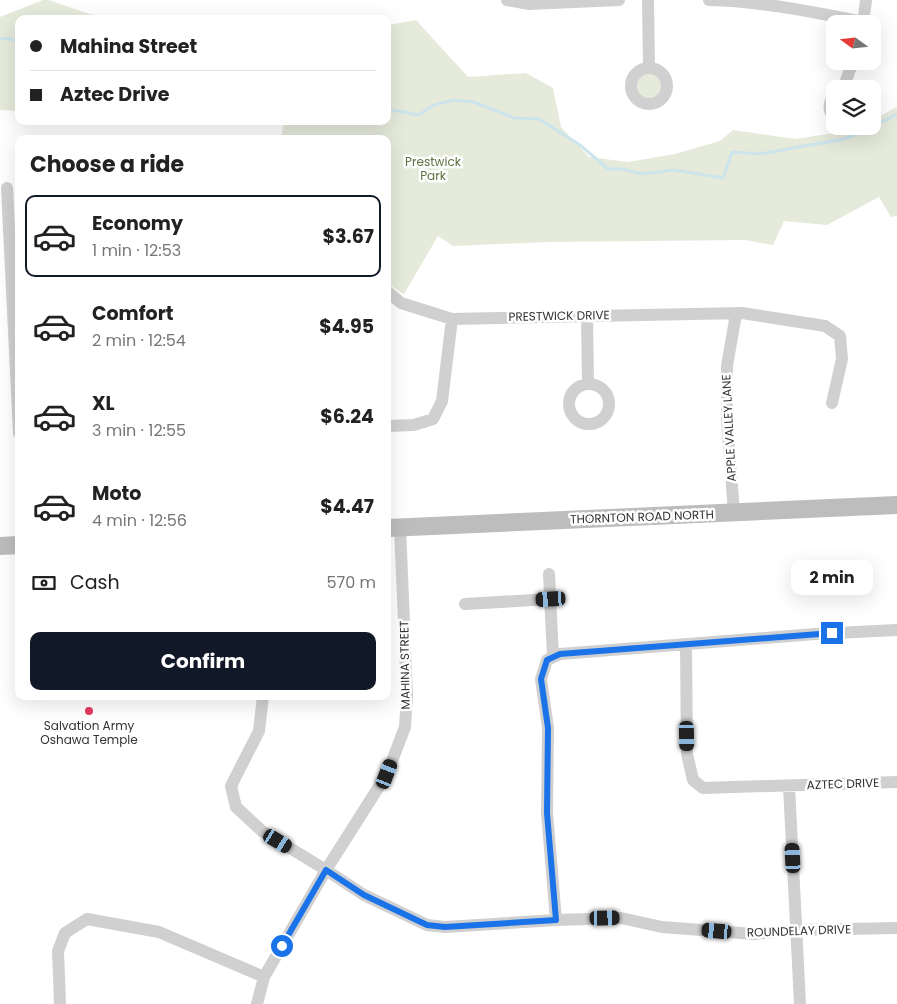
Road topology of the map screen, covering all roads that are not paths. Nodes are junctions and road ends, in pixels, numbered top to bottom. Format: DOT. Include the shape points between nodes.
graph roads {
  1 [pos="507,0"];
  2 [pos="619,0"];
  3 [pos="648,0"];
  4 [pos="709,0"];
  5 [pos="866,0"];
  6 [pos="826,15"];
  7 [pos="865,15"];
  8 [pos="649,68"];
  9 [pos="9,188"];
  10 [pos="391,295"];
  11 [pos="736,314"];
  12 [pos="587,315"];
  13 [pos="452,319"];
  14 [pos="15,335"];
  15 [pos="588,384"];
  16 [pos="832,403"];
  17 [pos="391,426"];
  18 [pos="897,505"];
  19 [pos="734,513"];
  20 [pos="394,527"];
  21 [pos="15,545"];
  22 [pos="0,546"];
  23 [pos="549,574"];
  24 [pos="551,599"];
  25 [pos="465,604"];
  26 [pos="897,630"];
  27 [pos="686,644"];
  28 [pos="553,657"];
  29 [pos="263,700"];
  30 [pos="897,782"];
  31 [pos="789,786"];
  32 [pos="326,870"];
  33 [pos="556,920"];
  34 [pos="897,928"];
  35 [pos="796,930"];
  36 [pos="264,977"];
  37 [pos="60,1004"];
  38 [pos="257,1004"];
  39 [pos="800,1004"];
  1 -- 2 [label="street" via="529,4"];
  3 -- 8 [label="street"];
  4 -- 6 [label="street" via="787,7"];
  5 -- 7 [label="street"];
  9 -- 14 [label="street"];
  10 -- 13 [label="street, PRESTWICK DRIVE" via="401,303"];
  11 -- 12 [label="street, PRESTWICK DRIVE"];
  11 -- 16 [label="street, PRESTWICK DRIVE" via="825,326 840,336 842,359"];
  11 -- 19 [label="street, APPLE VALLEY LANE" via="727,366 727,419"];
  12 -- 13 [label="street, PRESTWICK DRIVE"];
  12 -- 15 [label="street"];
  13 -- 17 [label="street" via="442,401 433,419 414,425"];
  18 -- 19 [label="main road, THORNTON ROAD NORTH"];
  19 -- 20 [label="main road, THORNTON ROAD NORTH"];
  20 -- 32 [label="street, MAHINA STREET" via="407,695 405,727 387,774"];
  21 -- 22 [label="main road"];
  23 -- 24 [label="street"];
  24 -- 25 [label="street"];
  24 -- 28 [label="street"];
  26 -- 27 [label="street"];
  27 -- 28 [label="street"];
  27 -- 31 [label="street, AZTEC DRIVE" via="687,754 693,780 703,788"];
  28 -- 33 [label="street" via="547,660 541,679 548,728 547,813"];
  29 -- 32 [label="street, ROUNDELAY DRIVE" via="259,731 231,786 236,807 262,831"];
  30 -- 31 [label="street, AZTEC DRIVE"];
  31 -- 35 [label="street"];
  32 -- 33 [label="street, ROUNDELAY DRIVE" via="364,895 427,925 445,927"];
  32 -- 36 [label="street, MAHINA STREET"];
  33 -- 35 [label="street, ROUNDELAY DRIVE" via="621,918 662,927 754,934"];
  34 -- 35 [label="street, ROUNDELAY DRIVE"];
  35 -- 39 [label="street"];
  36 -- 37 [label="street" via="159,932 87,919 65,933 58,951"];
  36 -- 38 [label="street, MAHINA STREET"];
}
